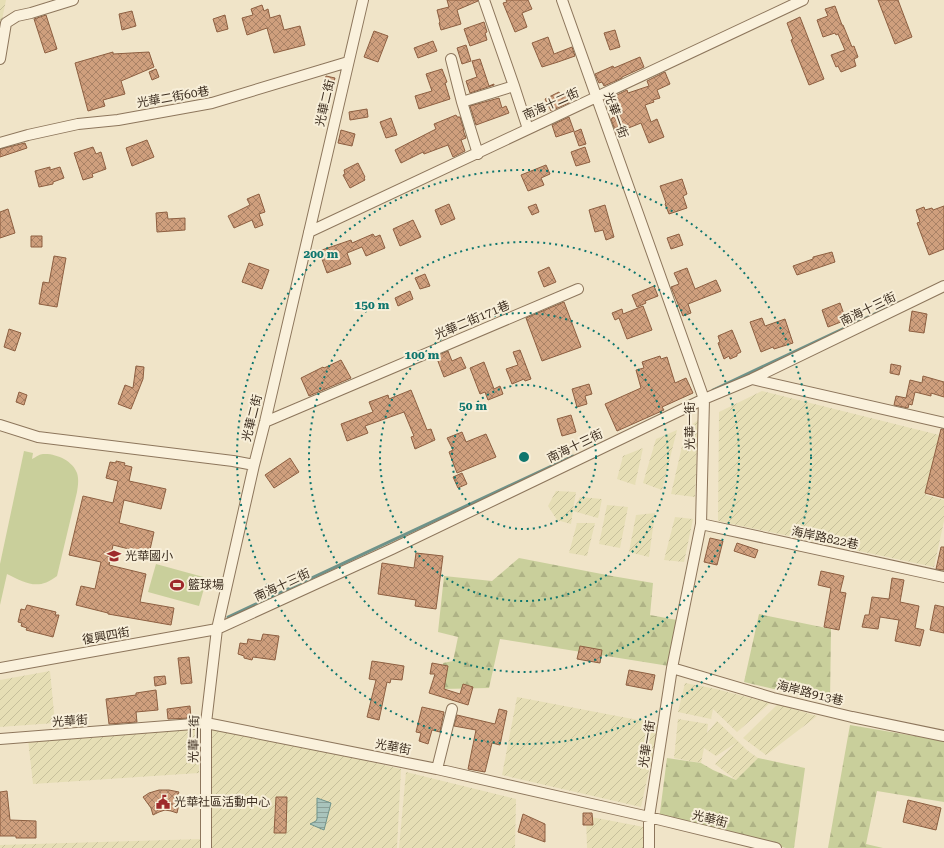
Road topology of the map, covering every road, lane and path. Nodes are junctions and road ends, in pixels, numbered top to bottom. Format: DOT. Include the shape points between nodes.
graph roads {
  1 [pos="73,0"];
  2 [pos="363,0"];
  3 [pos="484,0"];
  4 [pos="562,0"];
  5 [pos="804,0"];
  6 [pos="451,58"];
  7 [pos="0,59"];
  8 [pos="348,62"];
  9 [pos="514,86"];
  10 [pos="596,98"];
  11 [pos="462,102"];
  12 [pos="528,129"];
  13 [pos="0,142"];
  14 [pos="478,154"];
  15 [pos="310,232"];
  16 [pos="944,286"];
  17 [pos="578,289"];
  18 [pos="752,379"];
  19 [pos="704,399"];
  20 [pos="265,422"];
  21 [pos="944,423"];
  22 [pos="0,426"];
  23 [pos="254,465"];
  24 [pos="701,524"];
  25 [pos="944,577"];
  26 [pos="217,630"];
  27 [pos="0,668"];
  28 [pos="672,668"];
  29 [pos="452,709"];
  30 [pos="206,723"];
  31 [pos="944,736"];
  32 [pos="0,739"];
  33 [pos="437,769"];
  34 [pos="649,817"];
  35 [pos="206,848"];
  36 [pos="649,848"];
  37 [pos="776,848"];
  1 -- 7 [label="street" via="17,16 6,23"];
  2 -- 8 [label="street, 光華二街"];
  3 -- 9 [label="street"];
  4 -- 10 [label="street, 光華一街"];
  5 -- 10 [label="street, 南海十二街"];
  6 -- 11 [label="street"];
  8 -- 13 [label="street, 光華二街60巷" via="212,103 118,120 78,124"];
  8 -- 15 [label="street, 光華二街"];
  9 -- 11 [label="street"];
  9 -- 12 [label="street"];
  10 -- 12 [label="street, 南海十二街"];
  10 -- 19 [label="street, 光華一街"];
  11 -- 14 [label="street"];
  12 -- 14 [label="street, 南海十二街"];
  14 -- 15 [label="street, 南海十二街"];
  15 -- 20 [label="street, 光華二街"];
  16 -- 18 [label="street, 南海十三街"];
  17 -- 20 [label="street, 光華二街171巷"];
  18 -- 19 [label="street, 南海十三街"];
  18 -- 21 [label="street"];
  19 -- 24 [label="street, 光華一街"];
  19 -- 26 [label="street, 南海十三街"];
  20 -- 23 [label="street, 光華二街"];
  22 -- 23 [label="street" via="38,437"];
  23 -- 26 [label="street, 光華二街"];
  24 -- 25 [label="street, 海岸路822巷"];
  24 -- 28 [label="street, 光華一街"];
  26 -- 27 [label="street, 復興四街"];
  26 -- 30 [label="street, 光華二街"];
  28 -- 31 [label="street, 海岸路913巷" via="780,700"];
  28 -- 34 [label="street, 光華一街"];
  29 -- 33 [label="street"];
  30 -- 32 [label="street, 光華街"];
  30 -- 33 [label="street, 光華街"];
  30 -- 35 [label="street, 光華二街"];
  33 -- 34 [label="street, 光華街"];
  34 -- 36 [label="street, 光華一街"];
  34 -- 37 [label="street, 光華街"];
}
